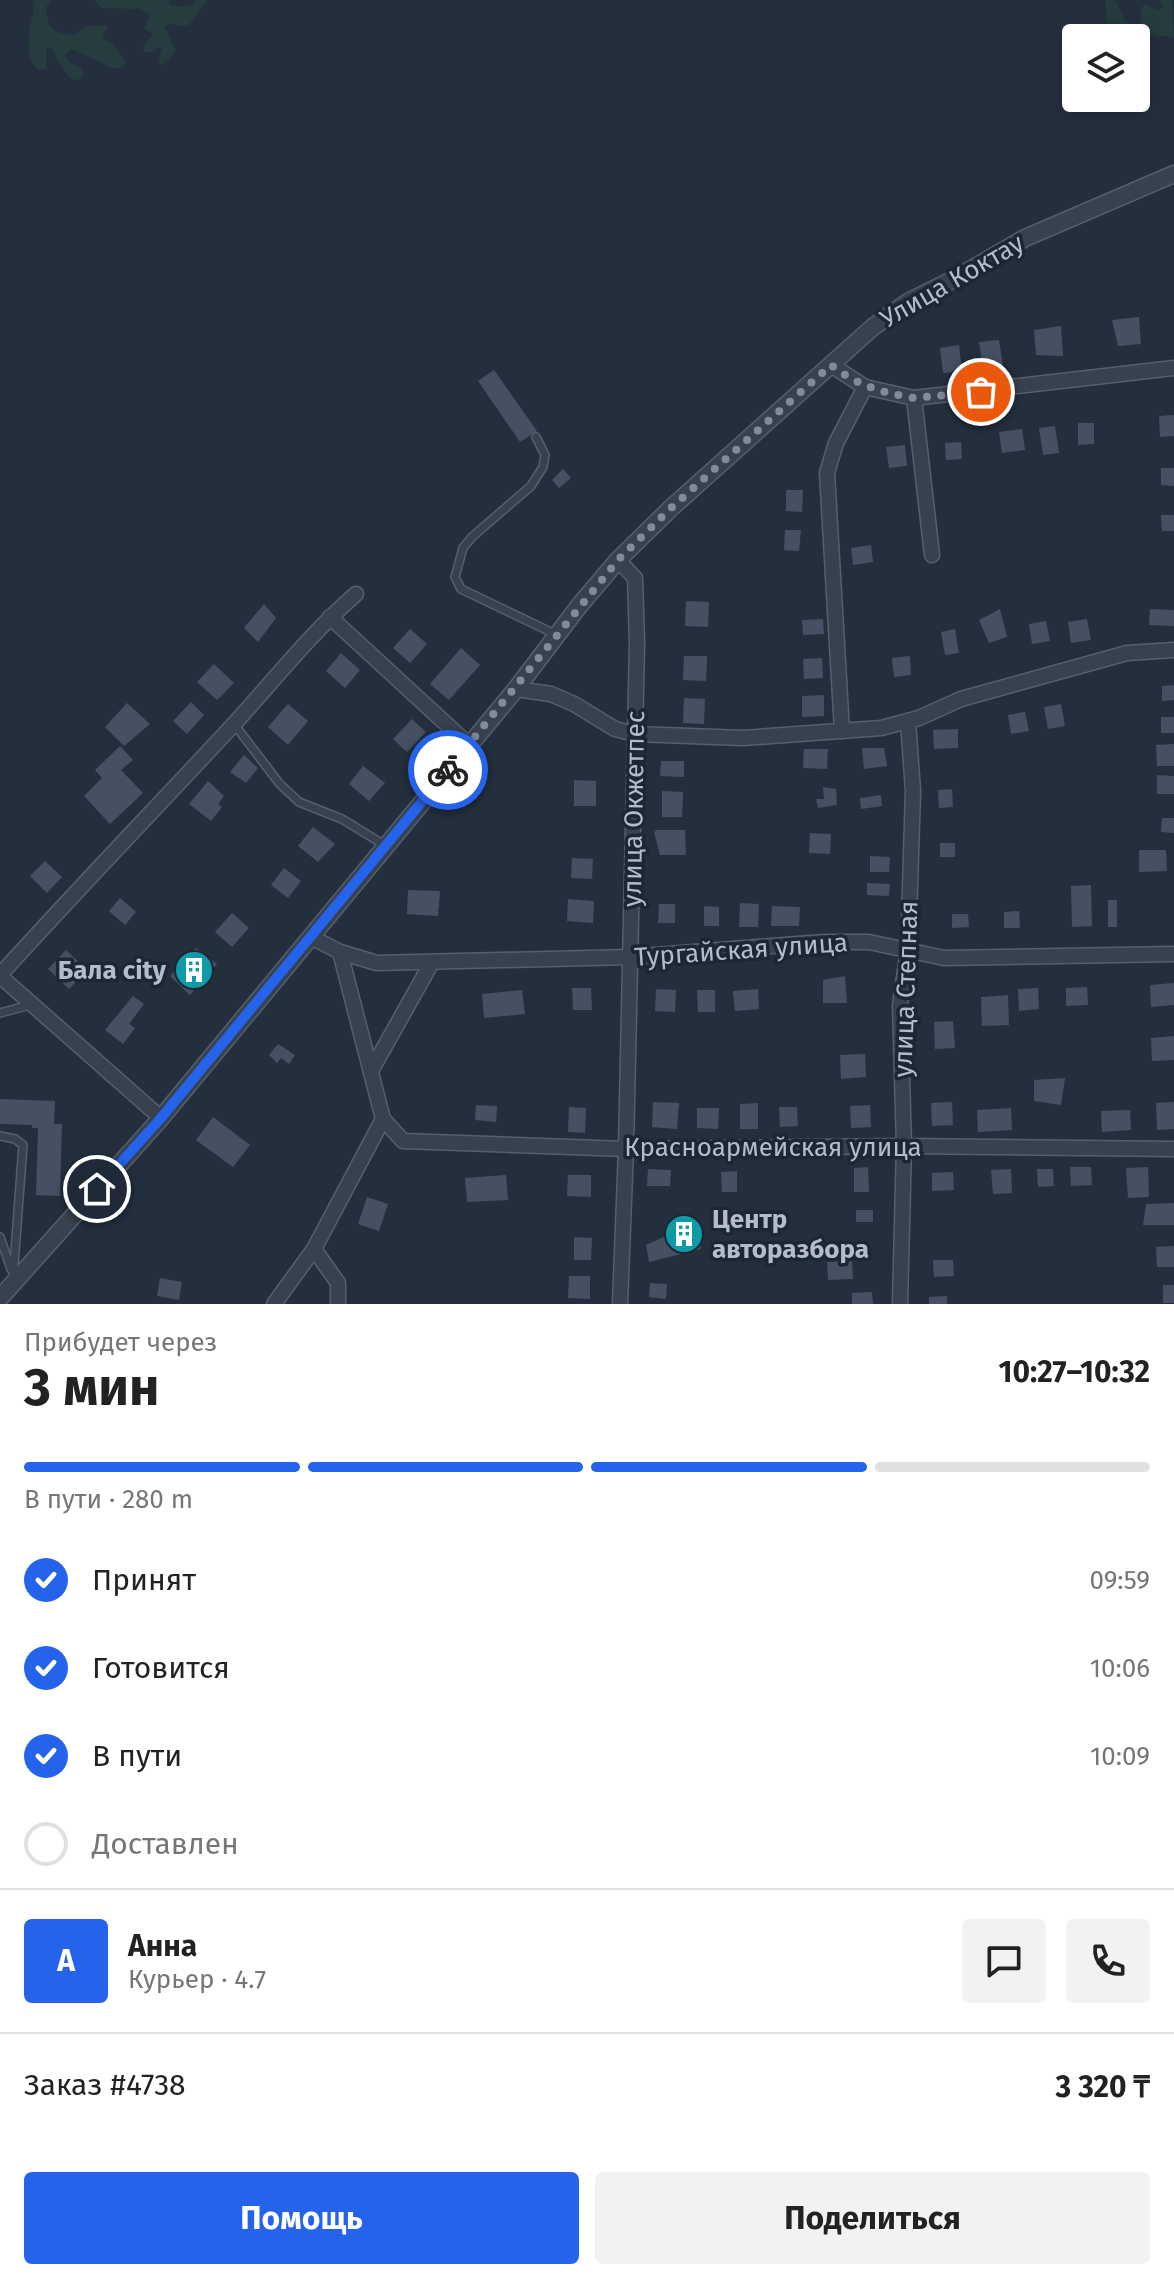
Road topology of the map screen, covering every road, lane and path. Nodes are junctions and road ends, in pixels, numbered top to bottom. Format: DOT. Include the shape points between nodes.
graph roads {
  1 [pos="1174,174"];
  2 [pos="831,365"];
  3 [pos="1174,368"];
  4 [pos="865,387"];
  5 [pos="914,398"];
  6 [pos="536,437"];
  7 [pos="932,555"];
  8 [pos="618,560"];
  9 [pos="356,594"];
  10 [pos="330,617"];
  11 [pos="557,635"];
  12 [pos="1174,650"];
  13 [pos="516,689"];
  14 [pos="908,721"];
  15 [pos="234,724"];
  16 [pos="842,731"];
  17 [pos="635,734"];
  18 [pos="469,745"];
  19 [pos="386,846"];
  20 [pos="311,937"];
  21 [pos="908,950"];
  22 [pos="340,952"];
  23 [pos="1174,954"];
  24 [pos="630,957"];
  25 [pos="432,962"];
  26 [pos="0,975"];
  27 [pos="32,1004"];
  28 [pos="0,1013"];
  29 [pos="371,1071"];
  30 [pos="161,1118"];
  31 [pos="383,1119"];
  32 [pos="0,1136"];
  33 [pos="904,1146"];
  34 [pos="626,1149"];
  35 [pos="1174,1149"];
  36 [pos="0,1237"];
  37 [pos="314,1249"];
  38 [pos="0,1261"];
  39 [pos="9,1263"];
  40 [pos="13,1279"];
  41 [pos="0,1298"];
  42 [pos="274,1304"];
  43 [pos="338,1304"];
  44 [pos="620,1304"];
  45 [pos="900,1304"];
  1 -- 2 [label="street, Улица Коктау" via="1025,238 908,302"];
  2 -- 4 [label="street"];
  2 -- 8 [label="street, Улица Коктау"];
  3 -- 5 [label="street"];
  4 -- 5 [label="street"];
  4 -- 16 [label="street" via="827,473"];
  5 -- 7 [label="street"];
  6 -- 11 [label="lane" via="545,455 537,478 472,537 455,577 461,589"];
  8 -- 11 [label="street, Улица Коктау"];
  8 -- 17 [label="street, улица Окжетпес" via="635,578 637,594"];
  9 -- 10 [label="street"];
  10 -- 15 [label="street"];
  10 -- 18 [label="street"];
  11 -- 13 [label="street, Улица Коктау"];
  12 -- 14 [label="street" via="1127,653 961,699"];
  13 -- 17 [label="street" via="551,694 615,729"];
  13 -- 18 [label="street, Улица Коктау"];
  14 -- 16 [label="street"];
  14 -- 21 [label="street, улица Степная" via="913,791"];
  15 -- 19 [label="lane" via="299,802 342,819"];
  15 -- 26 [label="street"];
  16 -- 17 [label="street" via="743,738"];
  17 -- 24 [label="street, улица Окжетпес"];
  18 -- 19 [label="street, Улица Коктау"];
  19 -- 20 [label="street, Улица Коктау"];
  20 -- 22 [label="street, Тургайская улица"];
  20 -- 30 [label="street, Улица Коктау"];
  21 -- 23 [label="street, Тургайская улица" via="944,958"];
  21 -- 24 [label="street, Тургайская улица" via="869,942 824,942"];
  21 -- 33 [label="street, улица Степная" via="900,1005"];
  22 -- 25 [label="street, Тургайская улица" via="377,963"];
  22 -- 29 [label="street"];
  24 -- 25 [label="street, Тургайская улица"];
  24 -- 34 [label="street, улица Окжетпес"];
  25 -- 29 [label="street"];
  26 -- 27 [label="street"];
  27 -- 28 [label="lane"];
  27 -- 30 [label="street"];
  29 -- 31 [label="street"];
  30 -- 40 [label="street, Улица Коктау"];
  31 -- 34 [label="street, Красноармейская улица" via="403,1141"];
  31 -- 37 [label="street"];
  32 -- 40 [label="lane" via="23,1145"];
  33 -- 34 [label="street, Красноармейская улица"];
  33 -- 35 [label="street, Красноармейская улица"];
  33 -- 45 [label="street, улица Степная"];
  34 -- 44 [label="street, улица Окжетпес"];
  36 -- 39 [label="lane"];
  37 -- 42 [label="street"];
  37 -- 43 [label="street" via="338,1283"];
  38 -- 39 [label="lane"];
  39 -- 40 [label="lane"];
  40 -- 41 [label="street, Улица Коктау"];
}
